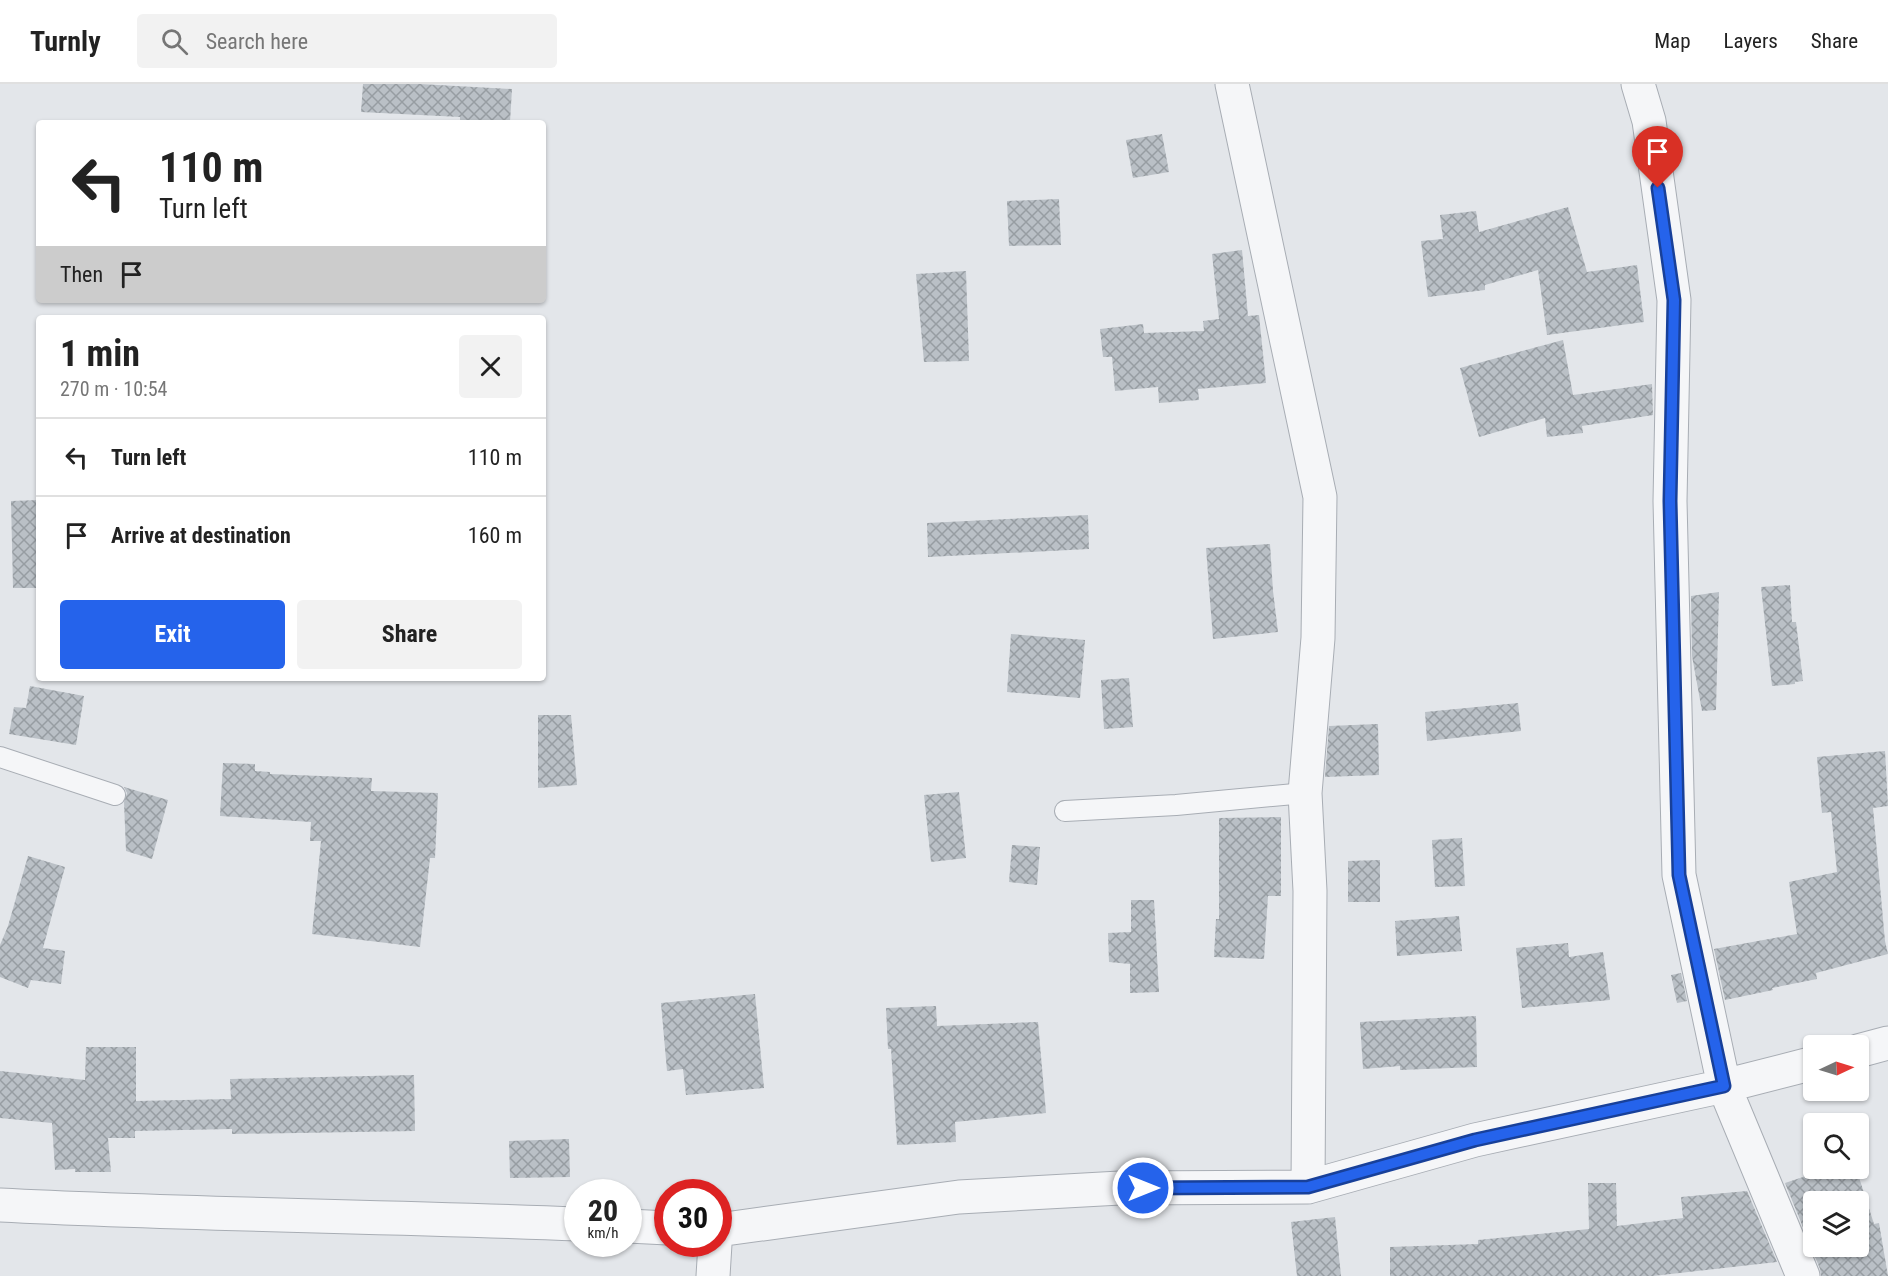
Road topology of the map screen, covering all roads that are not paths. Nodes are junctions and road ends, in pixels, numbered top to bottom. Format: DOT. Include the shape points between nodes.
graph roads {
  1 [pos="1232,84"];
  2 [pos="1638,84"];
  3 [pos="0,757"];
  4 [pos="1305,793"];
  5 [pos="115,795"];
  6 [pos="1065,811"];
  7 [pos="1888,1043"];
  8 [pos="1869,1048"];
  9 [pos="1803,1066"];
  10 [pos="1724,1086"];
  11 [pos="1308,1187"];
  12 [pos="0,1204"];
  13 [pos="564,1223"];
  14 [pos="732,1228"];
  15 [pos="714,1257"];
  16 [pos="713,1276"];
  17 [pos="1803,1276"];
  1 -- 4 [label="street" via="1320,497 1318,638"];
  2 -- 10 [label="street" via="1649,121 1674,300 1670,501 1679,875"];
  3 -- 5 [label="lane"];
  4 -- 6 [label="lane"];
  4 -- 11 [label="street" via="1310,891"];
  7 -- 8 [label="street"];
  9 -- 10 [label="street"];
  10 -- 11 [label="street" via="1475,1140"];
  10 -- 17 [label="street"];
  11 -- 14 [label="street" via="1120,1188 959,1197"];
  12 -- 13 [label="street"];
  15 -- 16 [label="street"];
}
